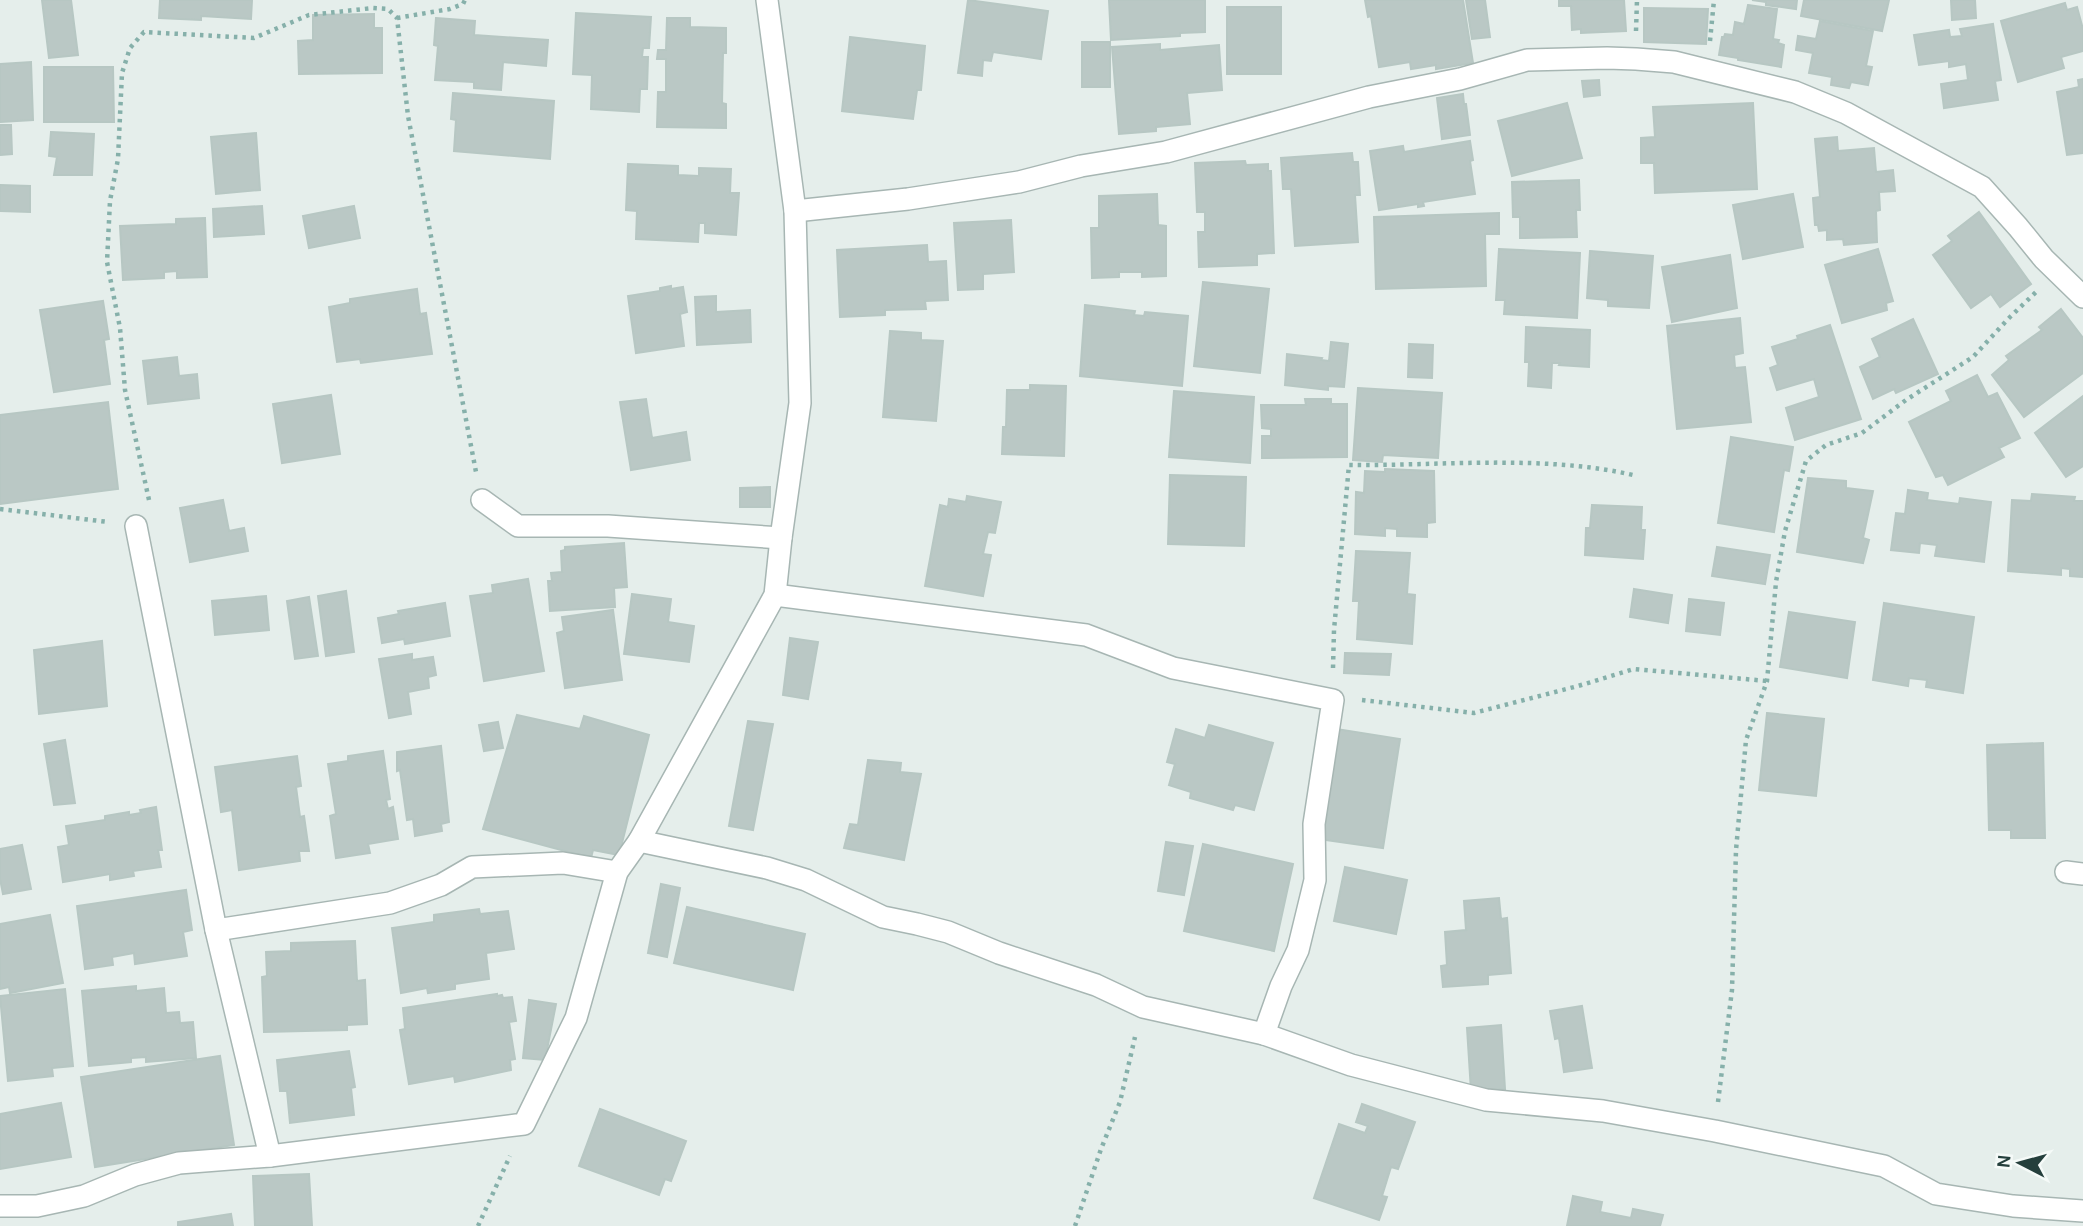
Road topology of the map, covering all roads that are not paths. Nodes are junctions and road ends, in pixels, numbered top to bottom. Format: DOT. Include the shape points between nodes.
graph roads {
  1 [pos="767,0"];
  2 [pos="795,211"];
  3 [pos="2083,297"];
  4 [pos="482,500"];
  5 [pos="136,526"];
  6 [pos="781,538"];
  7 [pos="775,596"];
  8 [pos="639,841"];
  9 [pos="617,872"];
  10 [pos="216,930"];
  11 [pos="1264,1034"];
  12 [pos="271,1156"];
  13 [pos="0,1206"];
  14 [pos="2083,1211"];
  1 -- 2 [label="street"];
  2 -- 3 [label="street" via="1019,182 1166,152 1527,60 1674,62 1795,92 1846,113 1982,187"];
  2 -- 6 [label="street" via="800,403"];
  4 -- 6 [label="street" via="518,526 608,526"];
  5 -- 10 [label="street"];
  6 -- 7 [label="street"];
  7 -- 8 [label="street"];
  7 -- 11 [label="street" via="1086,635 1173,668 1333,700 1314,824 1315,880 1298,950"];
  8 -- 9 [label="street"];
  8 -- 11 [label="street" via="806,880 883,918 948,932 1096,985 1143,1007"];
  9 -- 10 [label="street" via="563,863 472,867 441,885 390,903"];
  9 -- 12 [label="street" via="576,1018 524,1124"];
  10 -- 12 [label="street"];
  11 -- 14 [label="street" via="1351,1065 1486,1100 1603,1111 1715,1131 1884,1166 1936,1194"];
  12 -- 13 [label="street" via="180,1163 84,1196 37,1206"];
}
